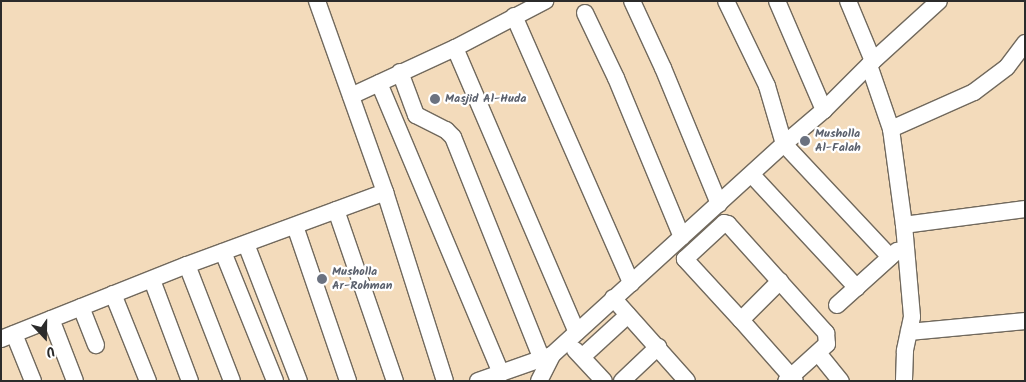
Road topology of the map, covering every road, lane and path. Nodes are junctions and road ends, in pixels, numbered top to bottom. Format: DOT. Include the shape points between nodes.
graph roads {
  1 [pos="317,1"];
  2 [pos="545,1"];
  3 [pos="632,1"];
  4 [pos="726,1"];
  5 [pos="777,1"];
  6 [pos="848,1"];
  7 [pos="937,2"];
  8 [pos="585,13"];
  9 [pos="514,16"];
  10 [pos="1025,42"];
  11 [pos="455,48"];
  12 [pos="871,63"];
  13 [pos="400,72"];
  14 [pos="379,83"];
  15 [pos="351,96"];
  16 [pos="824,110"];
  17 [pos="891,129"];
  18 [pos="784,144"];
  19 [pos="752,175"];
  20 [pos="385,192"];
  21 [pos="719,204"];
  22 [pos="1025,209"];
  23 [pos="336,210"];
  24 [pos="904,225"];
  25 [pos="296,226"];
  26 [pos="692,236"];
  27 [pos="246,244"];
  28 [pos="904,245"];
  29 [pos="223,252"];
  30 [pos="890,257"];
  31 [pos="187,265"];
  32 [pos="152,280"];
  33 [pos="780,281"];
  34 [pos="631,283"];
  35 [pos="856,288"];
  36 [pos="113,294"];
  37 [pos="614,298"];
  38 [pos="838,305"];
  39 [pos="80,307"];
  40 [pos="628,315"];
  41 [pos="51,319"];
  42 [pos="741,320"];
  43 [pos="1025,321"];
  44 [pos="909,332"];
  45 [pos="8,336"];
  46 [pos="572,336"];
  47 [pos="96,345"];
  48 [pos="658,348"];
  49 [pos="818,353"];
  50 [pos="582,357"];
  51 [pos="545,370"];
  52 [pos="501,373"];
  53 [pos="791,379"];
  54 [pos="33,381"];
  55 [pos="75,381"];
  56 [pos="148,381"];
  57 [pos="190,381"];
  58 [pos="232,381"];
  59 [pos="275,381"];
  60 [pos="299,381"];
  61 [pos="348,381"];
  62 [pos="395,381"];
  63 [pos="445,381"];
  64 [pos="478,381"];
  65 [pos="604,381"];
  66 [pos="622,381"];
  67 [pos="688,381"];
  68 [pos="841,381"];
  69 [pos="904,381"];
  1 -- 15 [label="street"];
  2 -- 9 [label="street"];
  3 -- 21 [label="street"];
  4 -- 18 [label="street" via="767,86"];
  5 -- 16 [label="street"];
  6 -- 12 [label="street"];
  7 -- 12 [label="street"];
  8 -- 26 [label="street"];
  9 -- 11 [label="street"];
  9 -- 34 [label="street"];
  10 -- 17 [label="street" via="1007,67 974,92"];
  11 -- 13 [label="street"];
  11 -- 46 [label="street"];
  12 -- 16 [label="street"];
  12 -- 17 [label="street"];
  13 -- 14 [label="street"];
  13 -- 51 [label="street" via="416,115 453,137"];
  14 -- 15 [label="street"];
  14 -- 52 [label="street"];
  15 -- 20 [label="street"];
  16 -- 18 [label="street"];
  17 -- 24 [label="street"];
  18 -- 19 [label="street"];
  18 -- 30 [label="street"];
  19 -- 21 [label="street"];
  19 -- 35 [label="street"];
  20 -- 23 [label="street"];
  20 -- 63 [label="street"];
  21 -- 26 [label="street"];
  22 -- 24 [label="street"];
  23 -- 25 [label="street"];
  23 -- 62 [label="street"];
  24 -- 28 [label="street"];
  25 -- 27 [label="street"];
  25 -- 61 [label="street"];
  26 -- 33 [label="street" via="728,224"];
  26 -- 34 [label="street"];
  26 -- 42 [label="street" via="686,262"];
  27 -- 29 [label="street"];
  27 -- 60 [label="street"];
  28 -- 30 [label="street"];
  28 -- 44 [label="street" via="912,317"];
  29 -- 31 [label="street"];
  29 -- 59 [label="street"];
  30 -- 35 [label="street"];
  31 -- 32 [label="street"];
  31 -- 58 [label="street"];
  32 -- 36 [label="street"];
  32 -- 57 [label="street"];
  33 -- 42 [label="street"];
  33 -- 49 [label="street" via="826,333 827,344"];
  34 -- 37 [label="street"];
  35 -- 38 [label="street"];
  36 -- 39 [label="street"];
  36 -- 56 [label="street"];
  37 -- 40 [label="street"];
  37 -- 46 [label="street"];
  39 -- 41 [label="street"];
  39 -- 47 [label="street"];
  40 -- 48 [label="street"];
  40 -- 50 [label="street"];
  41 -- 45 [label="street"];
  41 -- 55 [label="street"];
  42 -- 53 [label="street"];
  43 -- 44 [label="street"];
  44 -- 69 [label="street"];
  45 -- 54 [label="street"];
  46 -- 50 [label="street"];
  46 -- 51 [label="street"];
  48 -- 66 [label="street"];
  48 -- 67 [label="street"];
  49 -- 53 [label="street"];
  49 -- 68 [label="street"];
  50 -- 65 [label="street"];
  51 -- 52 [label="street"];
  52 -- 64 [label="street"];
}
